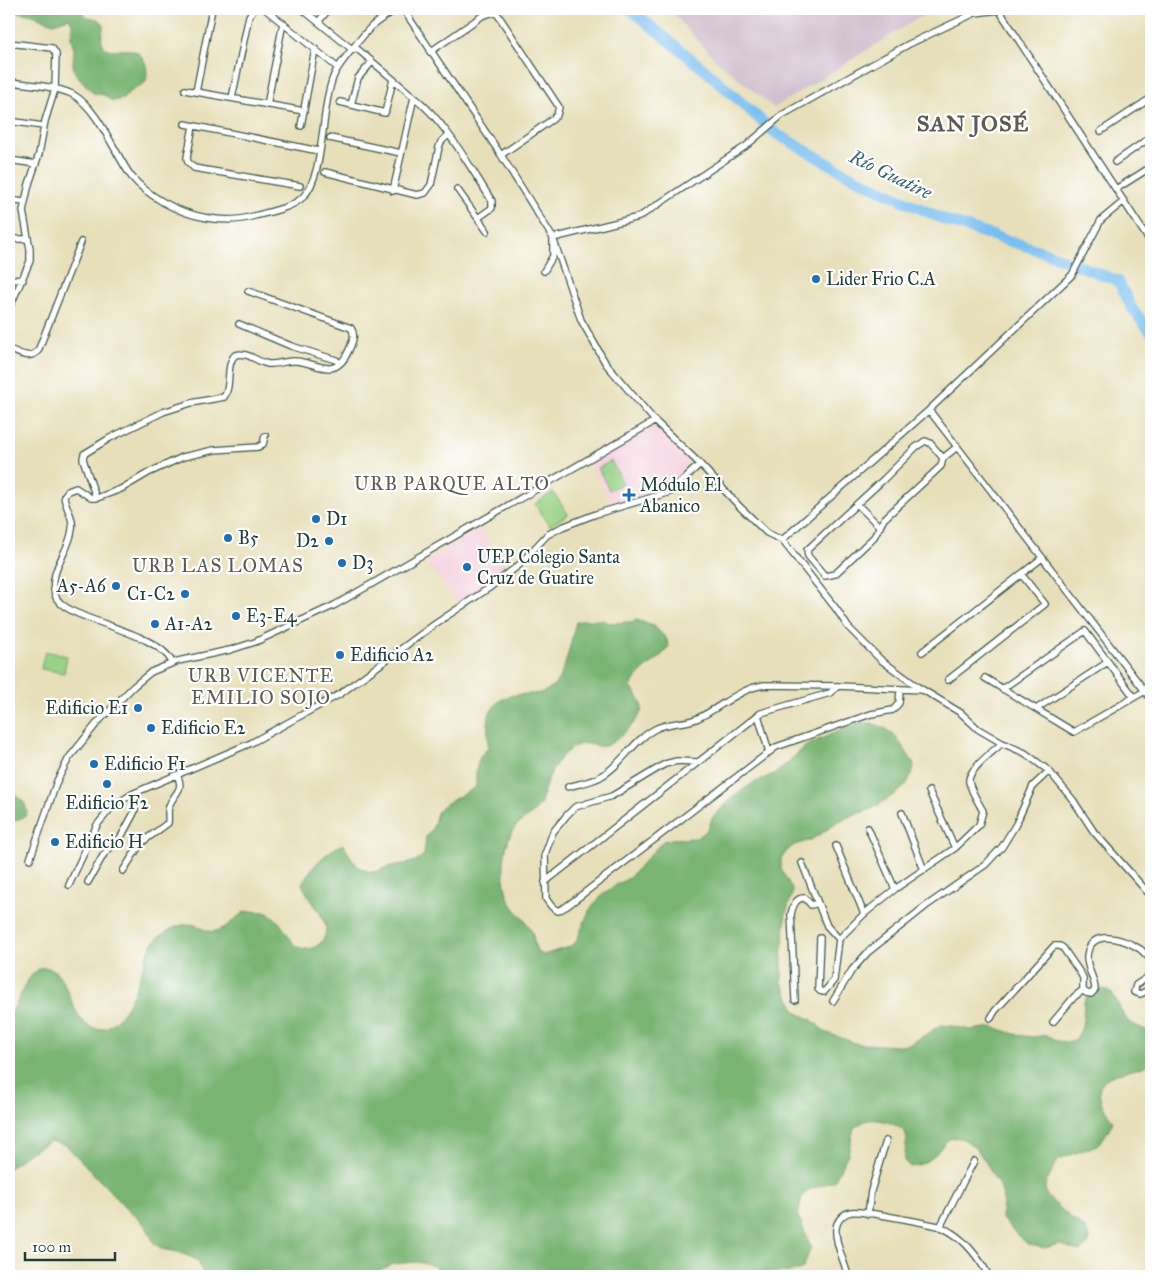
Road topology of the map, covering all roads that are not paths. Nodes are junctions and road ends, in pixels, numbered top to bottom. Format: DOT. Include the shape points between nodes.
graph roads {
  1 [pos="212,9"];
  2 [pos="254,9"];
  3 [pos="265,9"];
  4 [pos="302,9"];
  5 [pos="329,9"];
  6 [pos="397,9"];
  7 [pos="403,9"];
  8 [pos="318,22"];
  9 [pos="283,23"];
  10 [pos="9,43"];
  11 [pos="354,48"];
  12 [pos="315,49"];
  13 [pos="430,52"];
  14 [pos="372,62"];
  15 [pos="338,68"];
  16 [pos="393,80"];
  17 [pos="9,82"];
  18 [pos="55,90"];
  19 [pos="185,90"];
  20 [pos="196,92"];
  21 [pos="414,97"];
  22 [pos="232,98"];
  23 [pos="1151,98"];
  24 [pos="340,102"];
  25 [pos="267,105"];
  26 [pos="352,105"];
  27 [pos="304,111"];
  28 [pos="9,121"];
  29 [pos="185,124"];
  30 [pos="43,126"];
  31 [pos="193,126"];
  32 [pos="301,126"];
  33 [pos="1101,131"];
  34 [pos="448,135"];
  35 [pos="330,138"];
  36 [pos="1151,138"];
  37 [pos="319,151"];
  38 [pos="401,152"];
  39 [pos="501,154"];
  40 [pos="9,160"];
  41 [pos="1115,162"];
  42 [pos="36,164"];
  43 [pos="1151,167"];
  44 [pos="325,172"];
  45 [pos="300,186"];
  46 [pos="457,189"];
  47 [pos="1116,190"];
  48 [pos="393,191"];
  49 [pos="9,200"];
  50 [pos="1124,201"];
  51 [pos="24,202"];
  52 [pos="478,218"];
  53 [pos="487,232"];
  54 [pos="553,238"];
  55 [pos="9,239"];
  56 [pos="28,239"];
  57 [pos="81,242"];
  58 [pos="1151,243"];
  59 [pos="544,271"];
  60 [pos="9,279"];
  61 [pos="23,280"];
  62 [pos="248,291"];
  63 [pos="9,309"];
  64 [pos="239,324"];
  65 [pos="9,348"];
  66 [pos="340,363"];
  67 [pos="929,410"];
  68 [pos="655,421"];
  69 [pos="265,436"];
  70 [pos="957,447"];
  71 [pos="942,458"];
  72 [pos="700,464"];
  73 [pos="96,498"];
  74 [pos="857,504"];
  75 [pos="880,527"];
  76 [pos="782,540"];
  77 [pos="1042,558"];
  78 [pos="1021,574"];
  79 [pos="922,652"];
  80 [pos="172,662"];
  81 [pos="1108,662"];
  82 [pos="985,678"];
  83 [pos="948,680"];
  84 [pos="838,686"];
  85 [pos="1002,689"];
  86 [pos="900,690"];
  87 [pos="925,690"];
  88 [pos="1145,690"];
  89 [pos="1134,697"];
  90 [pos="1151,699"];
  91 [pos="1036,709"];
  92 [pos="758,715"];
  93 [pos="1002,743"];
  94 [pos="769,752"];
  95 [pos="697,762"];
  96 [pos="1049,770"];
  97 [pos="177,775"];
  98 [pos="568,787"];
  99 [pos="929,791"];
  100 [pos="132,794"];
  101 [pos="902,813"];
  102 [pos="868,828"];
  103 [pos="836,846"];
  104 [pos="955,848"];
  105 [pos="30,860"];
  106 [pos="802,863"];
  107 [pos="123,870"];
  108 [pos="924,870"];
  109 [pos="88,882"];
  110 [pos="545,882"];
  111 [pos="68,885"];
  112 [pos="895,889"];
  113 [pos="1151,896"];
  114 [pos="818,903"];
  115 [pos="864,914"];
  116 [pos="820,938"];
  117 [pos="839,939"];
  118 [pos="1151,960"];
  119 [pos="1151,975"];
  120 [pos="1151,989"];
  121 [pos="1083,990"];
  122 [pos="794,1000"];
  123 [pos="833,1001"];
  124 [pos="991,1018"];
  125 [pos="1053,1022"];
  126 [pos="886,1141"];
  127 [pos="974,1161"];
  128 [pos="868,1214"];
  129 [pos="940,1226"];
  130 [pos="848,1276"];
  131 [pos="989,1276"];
  1 -- 20 [label="street"];
  2 -- 22 [label="street" via="249,16"];
  3 -- 9 [label="street"];
  4 -- 8 [label="street"];
  5 -- 8 [label="street"];
  6 -- 11 [label="street" via="372,26"];
  7 -- 13 [label="street"];
  8 -- 11 [label="street"];
  9 -- 12 [label="street"];
  9 -- 25 [label="street"];
  10 -- 18 [label="street" via="54,49"];
  11 -- 14 [label="street"];
  11 -- 15 [label="street"];
  12 -- 15 [label="street"];
  12 -- 27 [label="street"];
  13 -- 39 [label="street"];
  13 -- 39 [label="street" via="482,16 494,12 498,15 559,107 553,119"];
  14 -- 16 [label="street"];
  14 -- 26 [label="street" via="358,78"];
  15 -- 37 [label="street" via="332,80"];
  16 -- 21 [label="street"];
  16 -- 26 [label="street" via="385,113"];
  17 -- 18 [label="street"];
  18 -- 30 [label="street"];
  18 -- 37 [label="street" via="70,93 83,102 131,175 147,191 175,208 211,218 249,218 298,201 313,180"];
  19 -- 20 [label="street"];
  20 -- 22 [label="street"];
  21 -- 34 [label="street" via="434,114"];
  21 -- 38 [label="street"];
  22 -- 25 [label="street"];
  23 -- 33 [label="street"];
  24 -- 26 [label="street"];
  25 -- 27 [label="street"];
  27 -- 32 [label="street"];
  28 -- 30 [label="street"];
  29 -- 31 [label="street"];
  30 -- 42 [label="street"];
  31 -- 37 [label="street"];
  31 -- 45 [label="street" via="187,158 194,168"];
  34 -- 48 [label="street" via="439,147 428,190 417,196"];
  34 -- 52 [label="street" via="493,202 492,208"];
  35 -- 38 [label="street"];
  36 -- 41 [label="street"];
  38 -- 48 [label="street"];
  39 -- 54 [label="street"];
  40 -- 42 [label="street"];
  42 -- 51 [label="street"];
  43 -- 47 [label="street"];
  44 -- 48 [label="street"];
  46 -- 52 [label="street"];
  47 -- 50 [label="street"];
  47 -- 54 [label="street" via="999,10 975,13 909,44 776,119 746,146 639,217"];
  49 -- 51 [label="street"];
  50 -- 58 [label="street"];
  50 -- 67 [label="street" via="1102,220 1072,275"];
  51 -- 56 [label="street"];
  52 -- 53 [label="street"];
  54 -- 59 [label="street" via="553,256"];
  54 -- 68 [label="street" via="587,331 606,364"];
  55 -- 56 [label="street"];
  56 -- 61 [label="street" via="30,256"];
  57 -- 65 [label="street" via="38,351 28,356"];
  60 -- 61 [label="street"];
  61 -- 63 [label="street"];
  62 -- 66 [label="street" via="351,328 354,333 352,342"];
  64 -- 66 [label="street"];
  66 -- 73 [label="street" via="326,369 298,361 267,364 245,354 235,354 230,361 224,397 163,412 84,454 82,458"];
  67 -- 70 [label="street"];
  67 -- 76 [label="street"];
  68 -- 72 [label="street"];
  68 -- 80 [label="street" via="335,605 255,642"];
  69 -- 73 [label="street" via="258,447 214,450 183,457 121,489"];
  70 -- 71 [label="street"];
  70 -- 77 [label="street"];
  71 -- 74 [label="street" via="930,443 921,442"];
  71 -- 75 [label="street" via="938,469 884,518"];
  72 -- 76 [label="street" via="767,533"];
  72 -- 97 [label="street" via="670,492 596,514 547,535 519,565 340,694 251,743"];
  73 -- 80 [label="street" via="76,488 64,496 72,517 72,531 55,572 56,599 65,608 158,648"];
  74 -- 75 [label="street"];
  74 -- 75 [label="street" via="807,550 822,574 835,574 874,537"];
  76 -- 87 [label="street" via="848,627 881,660"];
  77 -- 78 [label="street"];
  77 -- 88 [label="street"];
  78 -- 79 [label="street"];
  78 -- 83 [label="street" via="1045,604"];
  80 -- 105 [label="street" via="151,672 134,686 98,722 69,758 56,781"];
  81 -- 85 [label="street" via="1085,631"];
  81 -- 89 [label="street"];
  81 -- 91 [label="street"];
  82 -- 85 [label="street"];
  84 -- 86 [label="street"];
  84 -- 92 [label="street" via="830,693"];
  84 -- 98 [label="street" via="753,687 705,715 655,729 608,772"];
  85 -- 91 [label="street"];
  86 -- 87 [label="street"];
  86 -- 94 [label="street" via="899,703 893,710 871,714"];
  87 -- 93 [label="street"];
  88 -- 89 [label="street"];
  88 -- 90 [label="street"];
  89 -- 91 [label="street" via="1074,732"];
  92 -- 94 [label="street"];
  92 -- 95 [label="street"];
  93 -- 96 [label="street" via="1025,753"];
  93 -- 104 [label="street" via="970,774 969,783 983,811 982,819"];
  94 -- 110 [label="street" via="567,906 558,911 552,907 546,898"];
  95 -- 110 [label="street"];
  95 -- 110 [label="street" via="665,764 612,796 588,802 567,814 553,832 545,854"];
  96 -- 113 [label="street" via="1094,832"];
  96 -- 123 [label="street" via="1033,786 1002,847 985,865 868,952 852,970"];
  97 -- 100 [label="street"];
  97 -- 107 [label="street" via="180,788 170,805 168,823 141,843"];
  99 -- 104 [label="street"];
  100 -- 109 [label="street" via="136,804 134,813 122,837 104,854"];
  100 -- 111 [label="street" via="112,807 97,825"];
  101 -- 108 [label="street"];
  102 -- 112 [label="street"];
  103 -- 115 [label="street"];
  104 -- 108 [label="street"];
  106 -- 114 [label="street"];
  108 -- 112 [label="street"];
  112 -- 115 [label="street"];
  114 -- 117 [label="street" via="827,926"];
  114 -- 122 [label="street" via="813,905 801,898 791,914"];
  115 -- 117 [label="street"];
  116 -- 117 [label="street" via="820,992 824,992 834,980"];
  118 -- 121 [label="street" via="1142,950 1128,943 1099,938 1092,943 1087,954 1095,990 1091,994"];
  119 -- 120 [label="street" via="1136,985 1134,992 1140,994"];
  121 -- 124 [label="street" via="1081,974 1063,948 1054,946"];
  121 -- 125 [label="street"];
  126 -- 128 [label="street"];
  127 -- 129 [label="street"];
  128 -- 129 [label="street"];
  128 -- 130 [label="street" via="847,1213 836,1226"];
  129 -- 131 [label="street" via="964,1243"];
}
